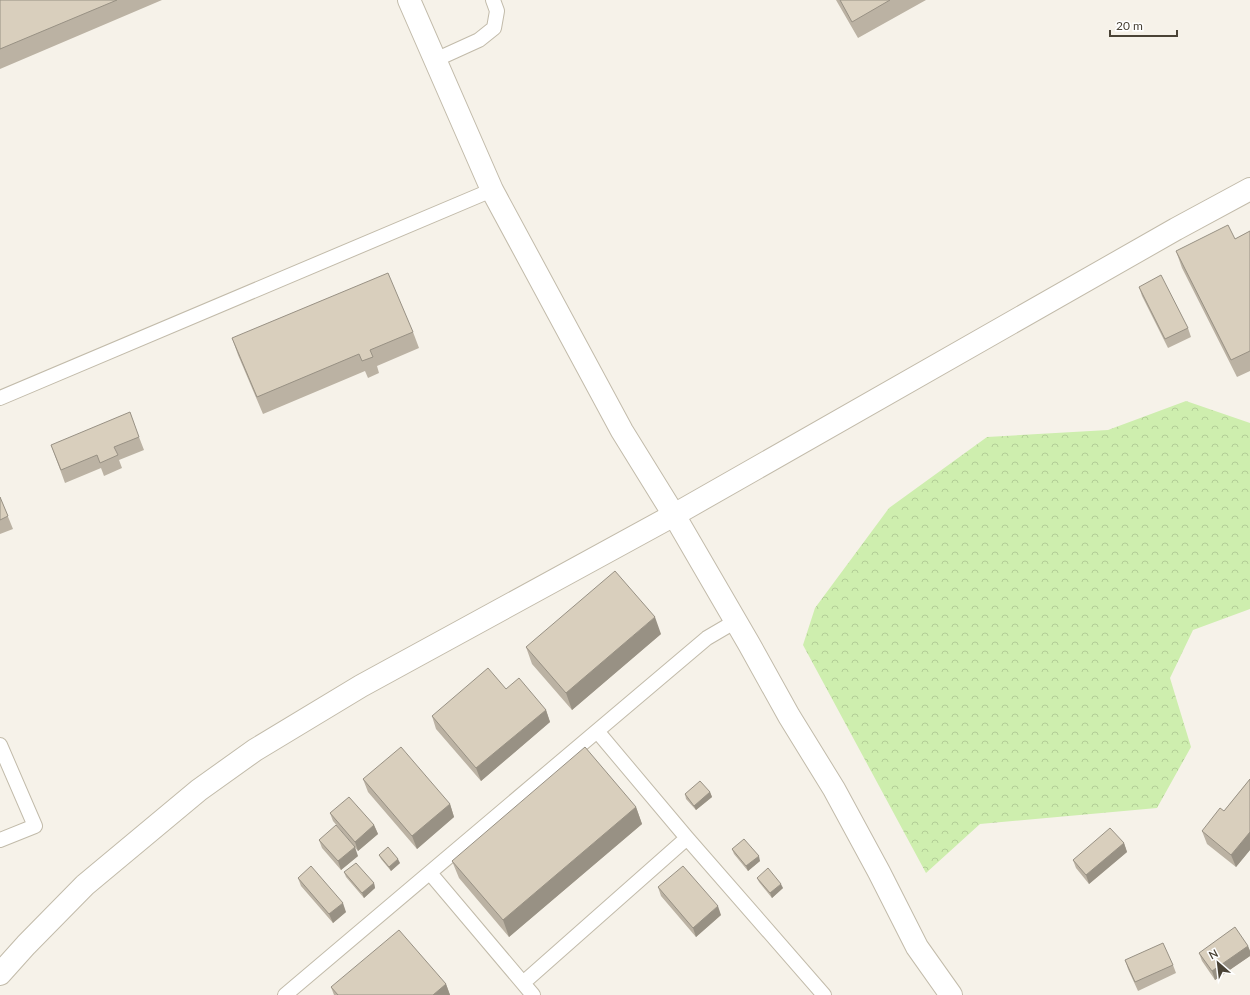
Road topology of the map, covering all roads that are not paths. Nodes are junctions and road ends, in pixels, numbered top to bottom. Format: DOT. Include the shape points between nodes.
graph roads {
  1 [pos="409,0"];
  2 [pos="493,0"];
  3 [pos="436,60"];
  4 [pos="1250,189"];
  5 [pos="492,190"];
  6 [pos="0,398"];
  7 [pos="674,515"];
  8 [pos="736,621"];
  9 [pos="597,731"];
  10 [pos="0,745"];
  11 [pos="687,838"];
  12 [pos="0,840"];
  13 [pos="430,873"];
  14 [pos="0,974"];
  15 [pos="523,983"];
  16 [pos="285,995"];
  17 [pos="533,995"];
  18 [pos="824,995"];
  19 [pos="951,995"];
  1 -- 3 [label="street"];
  2 -- 3 [label="lane" via="497,11 494,28 479,40"];
  3 -- 5 [label="street"];
  4 -- 7 [label="street"];
  5 -- 6 [label="lane"];
  5 -- 7 [label="street" via="622,431"];
  7 -- 8 [label="street"];
  7 -- 14 [label="street" via="361,686 255,750 199,790 85,885"];
  8 -- 9 [label="lane" via="707,638"];
  8 -- 19 [label="street" via="789,716 834,789 917,946"];
  9 -- 11 [label="lane"];
  9 -- 13 [label="lane"];
  10 -- 12 [label="lane" via="35,826"];
  11 -- 15 [label="lane"];
  11 -- 18 [label="lane"];
  13 -- 15 [label="lane"];
  13 -- 16 [label="lane"];
  15 -- 17 [label="lane"];
}
